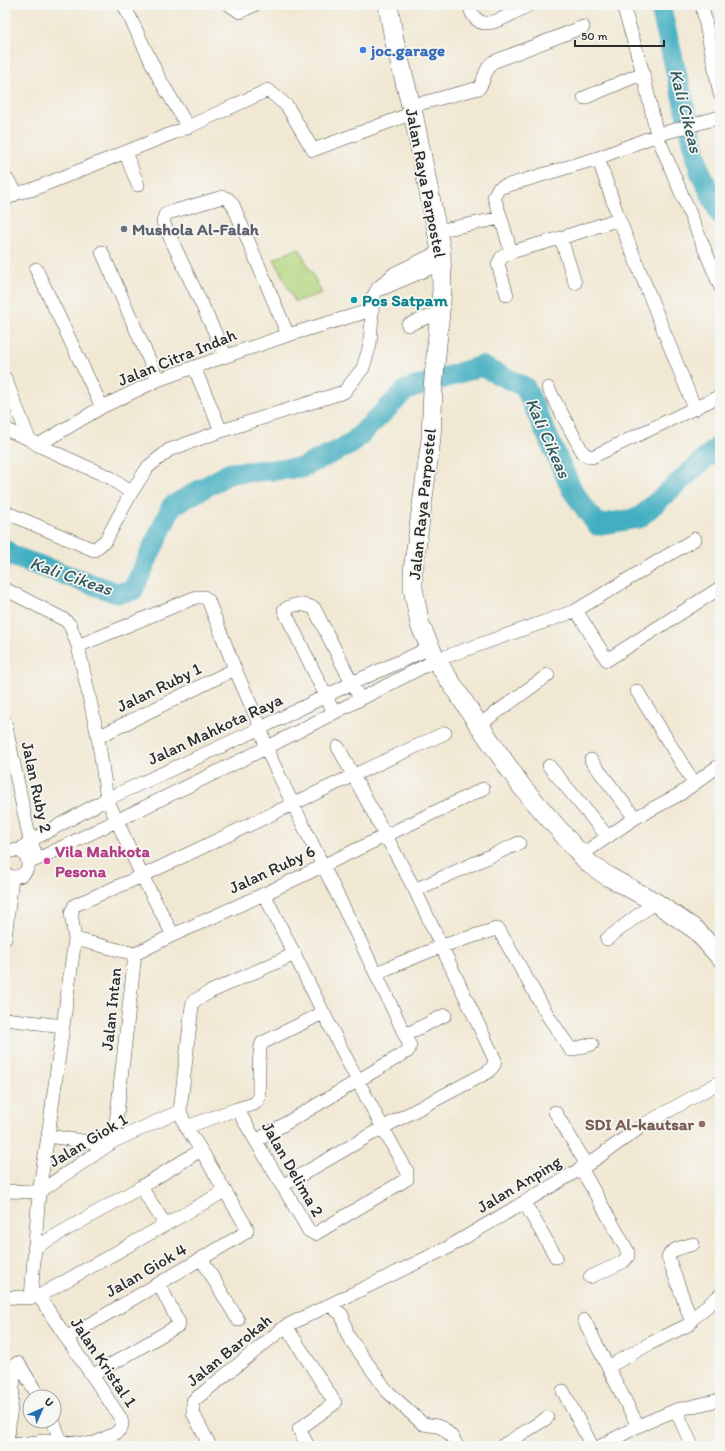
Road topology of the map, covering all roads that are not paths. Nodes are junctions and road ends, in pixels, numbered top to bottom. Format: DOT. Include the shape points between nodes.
graph roads {
  1 [pos="124,5"];
  2 [pos="230,5"];
  3 [pos="254,5"];
  4 [pos="388,5"];
  5 [pos="469,5"];
  6 [pos="529,5"];
  7 [pos="623,5"];
  8 [pos="702,5"];
  9 [pos="583,27"];
  10 [pos="715,41"];
  11 [pos="644,74"];
  12 [pos="720,94"];
  13 [pos="584,98"];
  14 [pos="412,109"];
  15 [pos="716,118"];
  16 [pos="188,127"];
  17 [pos="657,135"];
  18 [pos="124,152"];
  19 [pos="598,158"];
  20 [pos="5,177"];
  21 [pos="138,185"];
  22 [pos="17,193"];
  23 [pos="5,200"];
  24 [pos="501,218"];
  25 [pos="619,219"];
  26 [pos="437,231"];
  27 [pos="561,238"];
  28 [pos="102,252"];
  29 [pos="511,252"];
  30 [pos="441,257"];
  31 [pos="36,269"];
  32 [pos="575,283"];
  33 [pos="720,286"];
  34 [pos="507,295"];
  35 [pos="372,310"];
  36 [pos="439,320"];
  37 [pos="408,324"];
  38 [pos="288,335"];
  39 [pos="226,356"];
  40 [pos="194,366"];
  41 [pos="5,378"];
  42 [pos="158,380"];
  43 [pos="548,388"];
  44 [pos="720,396"];
  45 [pos="102,407"];
  46 [pos="695,409"];
  47 [pos="5,429"];
  48 [pos="221,431"];
  49 [pos="33,442"];
  50 [pos="131,493"];
  51 [pos="5,512"];
  52 [pos="695,539"];
  53 [pos="720,588"];
  54 [pos="5,589"];
  55 [pos="575,611"];
  56 [pos="78,646"];
  57 [pos="433,654"];
  58 [pos="235,669"];
  59 [pos="548,675"];
  60 [pos="352,683"];
  61 [pos="637,691"];
  62 [pos="326,696"];
  63 [pos="360,700"];
  64 [pos="334,713"];
  65 [pos="5,722"];
  66 [pos="479,725"];
  67 [pos="261,728"];
  68 [pos="445,733"];
  69 [pos="98,737"];
  70 [pos="338,747"];
  71 [pos="266,748"];
  72 [pos="591,760"];
  73 [pos="9,764"];
  74 [pos="720,764"];
  75 [pos="549,766"];
  76 [pos="354,775"];
  77 [pos="694,783"];
  78 [pos="483,789"];
  79 [pos="107,799"];
  80 [pos="292,804"];
  81 [pos="635,818"];
  82 [pos="117,820"];
  83 [pos="386,835"];
  84 [pos="608,837"];
  85 [pos="30,841"];
  86 [pos="519,843"];
  87 [pos="20,851"];
  88 [pos="5,854"];
  89 [pos="580,855"];
  90 [pos="33,861"];
  91 [pos="322,865"];
  92 [pos="7,876"];
  93 [pos="142,876"];
  94 [pos="414,890"];
  95 [pos="264,894"];
  96 [pos="655,902"];
  97 [pos="173,935"];
  98 [pos="5,939"];
  99 [pos="75,939"];
  100 [pos="607,939"];
  101 [pos="442,946"];
  102 [pos="719,953"];
  103 [pos="135,954"];
  104 [pos="295,954"];
  105 [pos="376,973"];
  106 [pos="323,1013"];
  107 [pos="445,1015"];
  108 [pos="5,1019"];
  109 [pos="63,1026"];
  110 [pos="405,1034"];
  111 [pos="592,1044"];
  112 [pos="358,1081"];
  113 [pos="720,1082"];
  114 [pos="237,1108"];
  115 [pos="180,1112"];
  116 [pos="555,1112"];
  117 [pos="186,1127"];
  118 [pos="382,1128"];
  119 [pos="48,1136"];
  120 [pos="256,1141"];
  121 [pos="112,1143"];
  122 [pos="201,1150"];
  123 [pos="584,1167"];
  124 [pos="282,1186"];
  125 [pos="141,1187"];
  126 [pos="5,1191"];
  127 [pos="225,1191"];
  128 [pos="39,1192"];
  129 [pos="524,1202"];
  130 [pos="165,1224"];
  131 [pos="693,1244"];
  132 [pos="34,1248"];
  133 [pos="556,1257"];
  134 [pos="201,1258"];
  135 [pos="590,1277"];
  136 [pos="159,1284"];
  137 [pos="720,1295"];
  138 [pos="5,1297"];
  139 [pos="35,1297"];
  140 [pos="330,1305"];
  141 [pos="238,1320"];
  142 [pos="584,1320"];
  143 [pos="691,1320"];
  144 [pos="286,1326"];
  145 [pos="66,1338"];
  146 [pos="608,1367"];
  147 [pos="93,1374"];
  148 [pos="34,1389"];
  149 [pos="563,1391"];
  150 [pos="720,1400"];
  151 [pos="676,1410"];
  152 [pos="547,1418"];
  153 [pos="638,1426"];
  154 [pos="56,1429"];
  155 [pos="61,1441"];
  156 [pos="6,1446"];
  157 [pos="210,1446"];
  158 [pos="308,1446"];
  159 [pos="457,1446"];
  160 [pos="502,1446"];
  161 [pos="592,1446"];
  162 [pos="601,1446"];
  163 [pos="692,1446"];
  1 -- 16 [label="street" via="159,78"];
  2 -- 3 [label="street" via="240,12"];
  4 -- 14 [label="main road, Jalan Raya Parpostel"];
  5 -- 6 [label="street" via="479,22 485,23 494,23"];
  7 -- 11 [label="street"];
  8 -- 10 [label="street"];
  9 -- 14 [label="street" via="493,62 488,66 479,88"];
  10 -- 12 [label="street"];
  11 -- 13 [label="street"];
  11 -- 17 [label="street"];
  14 -- 16 [label="street" via="313,150 287,106 268,90"];
  14 -- 26 [label="main road, Jalan Raya Parpostel"];
  15 -- 17 [label="street"];
  16 -- 18 [label="street"];
  17 -- 19 [label="street"];
  17 -- 33 [label="street"];
  18 -- 21 [label="street"];
  18 -- 22 [label="street" via="31,190"];
  19 -- 24 [label="street" via="498,189 494,197"];
  19 -- 25 [label="street"];
  20 -- 22 [label="street"];
  22 -- 23 [label="street"];
  24 -- 26 [label="street"];
  24 -- 29 [label="street"];
  25 -- 27 [label="street"];
  25 -- 46 [label="street"];
  26 -- 30 [label="main road, Jalan Raya Parpostel"];
  27 -- 29 [label="street"];
  27 -- 32 [label="street"];
  28 -- 42 [label="street"];
  29 -- 34 [label="street" via="502,257 498,264"];
  30 -- 35 [label="street" via="376,291"];
  30 -- 36 [label="main road, Jalan Raya Parpostel" via="442,290"];
  31 -- 45 [label="street"];
  35 -- 38 [label="street, Jalan Citra Indah"];
  35 -- 48 [label="street" via="370,345 363,368 344,392"];
  36 -- 37 [label="street"];
  36 -- 57 [label="main road, Jalan Raya Parpostel" via="431,439 413,571 413,588 420,625"];
  38 -- 39 [label="street, Jalan Citra Indah"];
  38 -- 39 [label="street" via="233,205 228,199 223,197 168,212 163,222"];
  39 -- 40 [label="street, Jalan Citra Indah"];
  40 -- 42 [label="street, Jalan Citra Indah"];
  40 -- 48 [label="street"];
  41 -- 49 [label="street"];
  42 -- 45 [label="street, Jalan Citra Indah"];
  43 -- 46 [label="street" via="583,453 592,457"];
  44 -- 46 [label="street"];
  45 -- 49 [label="street, Jalan Citra Indah"];
  47 -- 49 [label="street"];
  48 -- 50 [label="street" via="169,450 148,467"];
  49 -- 50 [label="street" via="111,478"];
  50 -- 51 [label="street" via="106,540 94,550"];
  52 -- 55 [label="street"];
  53 -- 55 [label="street" via="607,660"];
  54 -- 56 [label="street" via="65,620 70,625"];
  55 -- 57 [label="street"];
  56 -- 58 [label="street" via="200,596 208,600"];
  56 -- 69 [label="street"];
  57 -- 60 [label="street, Jalan Mahkota Raya"];
  57 -- 63 [label="street"];
  57 -- 66 [label="main road, Jalan Raya Parpostel"];
  58 -- 67 [label="street"];
  58 -- 69 [label="street, Jalan Ruby 1"];
  59 -- 66 [label="street"];
  60 -- 62 [label="street, Jalan Mahkota Raya"];
  60 -- 62 [label="street" via="314,608 294,604 284,610"];
  60 -- 63 [label="street"];
  61 -- 77 [label="street"];
  62 -- 64 [label="street"];
  62 -- 67 [label="street, Jalan Mahkota Raya"];
  63 -- 64 [label="street"];
  64 -- 71 [label="street"];
  65 -- 73 [label="street, Jalan Ruby 2"];
  66 -- 89 [label="main road, Jalan Raya Parpostel" via="522,787"];
  67 -- 71 [label="street"];
  67 -- 79 [label="street, Jalan Mahkota Raya"];
  68 -- 76 [label="street"];
  69 -- 79 [label="street"];
  70 -- 76 [label="street"];
  71 -- 80 [label="street"];
  71 -- 82 [label="street"];
  72 -- 81 [label="street"];
  73 -- 85 [label="street, Jalan Ruby 2"];
  74 -- 77 [label="street"];
  75 -- 84 [label="street"];
  76 -- 80 [label="street"];
  76 -- 83 [label="street"];
  77 -- 81 [label="street" via="671,799"];
  78 -- 83 [label="street, Jalan Ruby 6"];
  79 -- 82 [label="street"];
  79 -- 85 [label="street, Jalan Mahkota Raya"];
  80 -- 91 [label="street"];
  80 -- 93 [label="street"];
  81 -- 84 [label="street"];
  82 -- 90 [label="street"];
  82 -- 93 [label="street"];
  83 -- 91 [label="street, Jalan Ruby 6"];
  83 -- 94 [label="street"];
  84 -- 89 [label="street"];
  85 -- 87 [label="street, Jalan Mahkota Raya"];
  85 -- 90 [label="street, Jalan Ruby 2"];
  86 -- 94 [label="street"];
  87 -- 88 [label="street" via="14,850"];
  87 -- 90 [label="street"];
  89 -- 96 [label="main road, Jalan Raya Parpostel" via="591,866"];
  90 -- 92 [label="street" via="22,875"];
  91 -- 95 [label="street, Jalan Ruby 6"];
  91 -- 105 [label="street"];
  92 -- 98 [label="street"];
  93 -- 97 [label="street"];
  93 -- 99 [label="street" via="75,905 71,913"];
  94 -- 101 [label="street"];
  95 -- 97 [label="street, Jalan Ruby 6"];
  95 -- 104 [label="street"];
  96 -- 100 [label="street"];
  96 -- 102 [label="main road, Jalan Raya Parpostel" via="696,930"];
  97 -- 103 [label="street, Jalan Intan"];
  99 -- 103 [label="street"];
  99 -- 109 [label="street"];
  101 -- 105 [label="street"];
  101 -- 111 [label="street" via="493,929 498,930 571,1050"];
  101 -- 118 [label="street" via="495,1060 494,1065 488,1072"];
  103 -- 121 [label="street, Jalan Intan"];
  104 -- 106 [label="street"];
  104 -- 115 [label="street" via="194,1001"];
  105 -- 110 [label="street"];
  106 -- 112 [label="street"];
  106 -- 114 [label="street" via="262,1043 257,1101"];
  107 -- 110 [label="street"];
  108 -- 109 [label="street"];
  109 -- 119 [label="street"];
  110 -- 112 [label="street" via="410,1046 408,1051"];
  112 -- 118 [label="street"];
  112 -- 120 [label="street"];
  113 -- 123 [label="street, Jalan Anping" via="645,1124"];
  114 -- 117 [label="street"];
  114 -- 120 [label="street, Jalan Delima 2"];
  115 -- 117 [label="street"];
  115 -- 121 [label="street, Jalan Giok 1"];
  116 -- 123 [label="street"];
  117 -- 122 [label="street"];
  118 -- 124 [label="street"];
  118 -- 124 [label="street, Jalan Delima 2" via="407,1171 407,1179 315,1234 309,1231"];
  119 -- 121 [label="street"];
  119 -- 128 [label="street"];
  120 -- 124 [label="street, Jalan Delima 2"];
  121 -- 128 [label="street, Jalan Giok 1"];
  122 -- 125 [label="street"];
  122 -- 127 [label="street"];
  123 -- 129 [label="street, Jalan Anping"];
  123 -- 135 [label="street" via="628,1252 623,1262"];
  125 -- 130 [label="street"];
  125 -- 132 [label="street"];
  126 -- 128 [label="street"];
  127 -- 130 [label="street"];
  127 -- 134 [label="street, Jalan Giok 4" via="247,1231"];
  128 -- 132 [label="street"];
  129 -- 133 [label="street"];
  129 -- 140 [label="street, Jalan Anping" via="447,1248"];
  130 -- 139 [label="street"];
  131 -- 143 [label="street" via="674,1250 668,1257"];
  132 -- 139 [label="street"];
  134 -- 136 [label="street, Jalan Giok 4"];
  134 -- 141 [label="street"];
  136 -- 145 [label="street, Jalan Giok 4"];
  136 -- 147 [label="street" via="178,1325"];
  137 -- 143 [label="street"];
  138 -- 139 [label="street"];
  139 -- 145 [label="street, Jalan Kristal 1"];
  140 -- 144 [label="street, Jalan Barokah"];
  140 -- 159 [label="street" via="342,1315 348,1336 387,1391 423,1424 444,1429"];
  142 -- 146 [label="street"];
  143 -- 146 [label="street" via="685,1327"];
  144 -- 157 [label="street, Jalan Barokah" via="193,1401 193,1413"];
  144 -- 158 [label="street" via="335,1403 299,1429"];
  145 -- 147 [label="street, Jalan Kristal 1"];
  146 -- 153 [label="street"];
  147 -- 155 [label="street, Jalan Kristal 1" via="121,1419 121,1428 95,1443"];
  148 -- 156 [label="street" via="17,1364"];
  149 -- 161 [label="street"];
  150 -- 151 [label="street"];
  151 -- 153 [label="street"];
  151 -- 163 [label="street"];
  152 -- 160 [label="street"];
  153 -- 162 [label="street"];
  154 -- 155 [label="street"];
  155 -- 156 [label="street, Jalan Kristal 1"];
}
